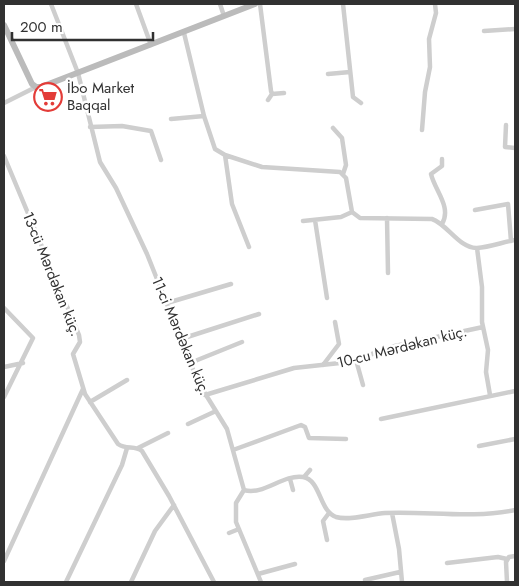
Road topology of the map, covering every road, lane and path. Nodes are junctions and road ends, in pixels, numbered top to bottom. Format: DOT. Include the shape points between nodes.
graph roads {
  1 [pos="51,4"];
  2 [pos="136,4"];
  3 [pos="220,4"];
  4 [pos="255,4"];
  5 [pos="260,4"];
  6 [pos="343,4"];
  7 [pos="435,4"];
  8 [pos="224,16"];
  9 [pos="4,25"];
  10 [pos="515,29"];
  11 [pos="484,31"];
  12 [pos="5,32"];
  13 [pos="184,32"];
  14 [pos="151,45"];
  15 [pos="350,72"];
  16 [pos="78,73"];
  17 [pos="328,74"];
  18 [pos="36,87"];
  19 [pos="284,93"];
  20 [pos="272,94"];
  21 [pos="268,100"];
  22 [pos="4,103"];
  23 [pos="361,104"];
  24 [pos="204,116"];
  25 [pos="171,120"];
  26 [pos="506,125"];
  27 [pos="90,127"];
  28 [pos="333,128"];
  29 [pos="422,130"];
  30 [pos="515,148"];
  31 [pos="225,155"];
  32 [pos="4,156"];
  33 [pos="442,159"];
  34 [pos="160,160"];
  35 [pos="343,174"];
  36 [pos="476,210"];
  37 [pos="352,212"];
  38 [pos="387,218"];
  39 [pos="315,220"];
  40 [pos="302,221"];
  41 [pos="442,224"];
  42 [pos="513,240"];
  43 [pos="249,246"];
  44 [pos="477,248"];
  45 [pos="388,273"];
  46 [pos="231,284"];
  47 [pos="327,298"];
  48 [pos="167,303"];
  49 [pos="4,308"];
  50 [pos="259,314"];
  51 [pos="335,322"];
  52 [pos="483,327"];
  53 [pos="181,339"];
  54 [pos="242,342"];
  55 [pos="356,360"];
  56 [pos="23,363"];
  57 [pos="190,363"];
  58 [pos="323,365"];
  59 [pos="4,367"];
  60 [pos="127,380"];
  61 [pos="363,385"];
  62 [pos="83,389"];
  63 [pos="515,390"];
  64 [pos="490,394"];
  65 [pos="205,395"];
  66 [pos="4,397"];
  67 [pos="90,402"];
  68 [pos="216,411"];
  69 [pos="381,419"];
  70 [pos="188,424"];
  71 [pos="168,433"];
  72 [pos="346,439"];
  73 [pos="515,439"];
  74 [pos="478,446"];
  75 [pos="127,448"];
  76 [pos="138,448"];
  77 [pos="233,450"];
  78 [pos="310,470"];
  79 [pos="304,477"];
  80 [pos="290,479"];
  81 [pos="244,490"];
  82 [pos="293,490"];
  83 [pos="174,505"];
  84 [pos="515,510"];
  85 [pos="330,513"];
  86 [pos="392,513"];
  87 [pos="239,529"];
  88 [pos="229,533"];
  89 [pos="328,540"];
  90 [pos="515,556"];
  91 [pos="507,559"];
  92 [pos="4,561"];
  93 [pos="447,563"];
  94 [pos="295,564"];
  95 [pos="400,572"];
  96 [pos="258,574"];
  97 [pos="365,580"];
  98 [pos="66,582"];
  99 [pos="131,582"];
  100 [pos="214,582"];
  101 [pos="261,582"];
  102 [pos="402,582"];
  103 [pos="507,582"];
  1 -- 16 [label="street, 11-ci Mərdəkan küç."];
  2 -- 14 [label="street"];
  3 -- 8 [label="street"];
  4 -- 8 [label="street"];
  5 -- 20 [label="street"];
  6 -- 15 [label="street"];
  7 -- 29 [label="street"];
  8 -- 13 [label="street"];
  9 -- 12 [label="street"];
  10 -- 11 [label="street"];
  12 -- 18 [label="street"];
  13 -- 14 [label="street"];
  13 -- 24 [label="street"];
  14 -- 16 [label="street"];
  15 -- 17 [label="street"];
  15 -- 23 [label="street" via="353,97"];
  16 -- 18 [label="street"];
  16 -- 27 [label="street, 11-ci Mərdəkan küç."];
  18 -- 22 [label="street"];
  19 -- 20 [label="street"];
  20 -- 21 [label="street"];
  24 -- 25 [label="street"];
  24 -- 31 [label="street" via="214,147"];
  26 -- 30 [label="street" via="505,147"];
  27 -- 34 [label="street" via="122,126 151,131"];
  27 -- 48 [label="street, 11-ci Mərdəkan küç." via="100,162 116,188"];
  28 -- 35 [label="street" via="342,138 346,164"];
  31 -- 35 [label="street" via="266,168 334,170"];
  31 -- 43 [label="street" via="232,204"];
  32 -- 62 [label="street, 13-cü Mərdəkan küç." via="80,335 73,354"];
  33 -- 41 [label="street" via="442,166 431,174 444,205 446,217"];
  35 -- 37 [label="street"];
  36 -- 42 [label="street" via="508,204"];
  37 -- 38 [label="street" via="360,218"];
  37 -- 39 [label="street"];
  38 -- 41 [label="street" via="427,218"];
  38 -- 45 [label="street"];
  39 -- 40 [label="street"];
  39 -- 47 [label="street"];
  41 -- 44 [label="street" via="464,244"];
  42 -- 44 [label="street"];
  44 -- 52 [label="street"];
  46 -- 48 [label="street"];
  48 -- 53 [label="street, 11-ci Mərdəkan küç."];
  49 -- 56 [label="street" via="33,338"];
  50 -- 53 [label="street"];
  51 -- 58 [label="street" via="339,344"];
  52 -- 55 [label="street, 10-cu Mərdəkan küç." via="395,346"];
  52 -- 64 [label="street" via="488,350 486,372"];
  53 -- 57 [label="street, 11-ci Mərdəkan küç."];
  54 -- 57 [label="street"];
  55 -- 58 [label="street, 10-cu Mərdəkan küç."];
  55 -- 61 [label="street"];
  56 -- 59 [label="street"];
  56 -- 66 [label="street"];
  57 -- 65 [label="street, 11-ci Mərdəkan küç."];
  58 -- 65 [label="street, 10-cu Mərdəkan küç." via="294,368"];
  60 -- 67 [label="street"];
  62 -- 67 [label="street, 13-cü Mərdəkan küç."];
  62 -- 92 [label="street"];
  63 -- 64 [label="street"];
  64 -- 69 [label="street"];
  65 -- 68 [label="street, 11-ci Mərdəkan küç."];
  67 -- 75 [label="street, 13-cü Mərdəkan küç." via="118,444"];
  68 -- 70 [label="street"];
  68 -- 77 [label="street, 11-ci Mərdəkan küç."];
  71 -- 76 [label="street"];
  72 -- 77 [label="street" via="308,438 305,427 301,425"];
  73 -- 74 [label="street"];
  75 -- 76 [label="street"];
  75 -- 98 [label="street"];
  76 -- 83 [label="street"];
  77 -- 81 [label="street, 11-ci Mərdəkan küç."];
  78 -- 79 [label="street"];
  79 -- 80 [label="street"];
  79 -- 85 [label="street" via="313,483"];
  80 -- 81 [label="street" via="252,491"];
  80 -- 82 [label="street"];
  81 -- 87 [label="street" via="235,508"];
  83 -- 99 [label="street" via="155,531"];
  83 -- 100 [label="street"];
  84 -- 86 [label="street" via="465,516"];
  85 -- 86 [label="street" via="342,518"];
  85 -- 89 [label="street" via="323,522"];
  86 -- 95 [label="street"];
  87 -- 88 [label="street"];
  87 -- 96 [label="street"];
  90 -- 91 [label="street"];
  91 -- 93 [label="street" via="498,557"];
  91 -- 103 [label="street"];
  94 -- 96 [label="street"];
  95 -- 97 [label="street"];
  95 -- 102 [label="street"];
  96 -- 101 [label="street"];
}
